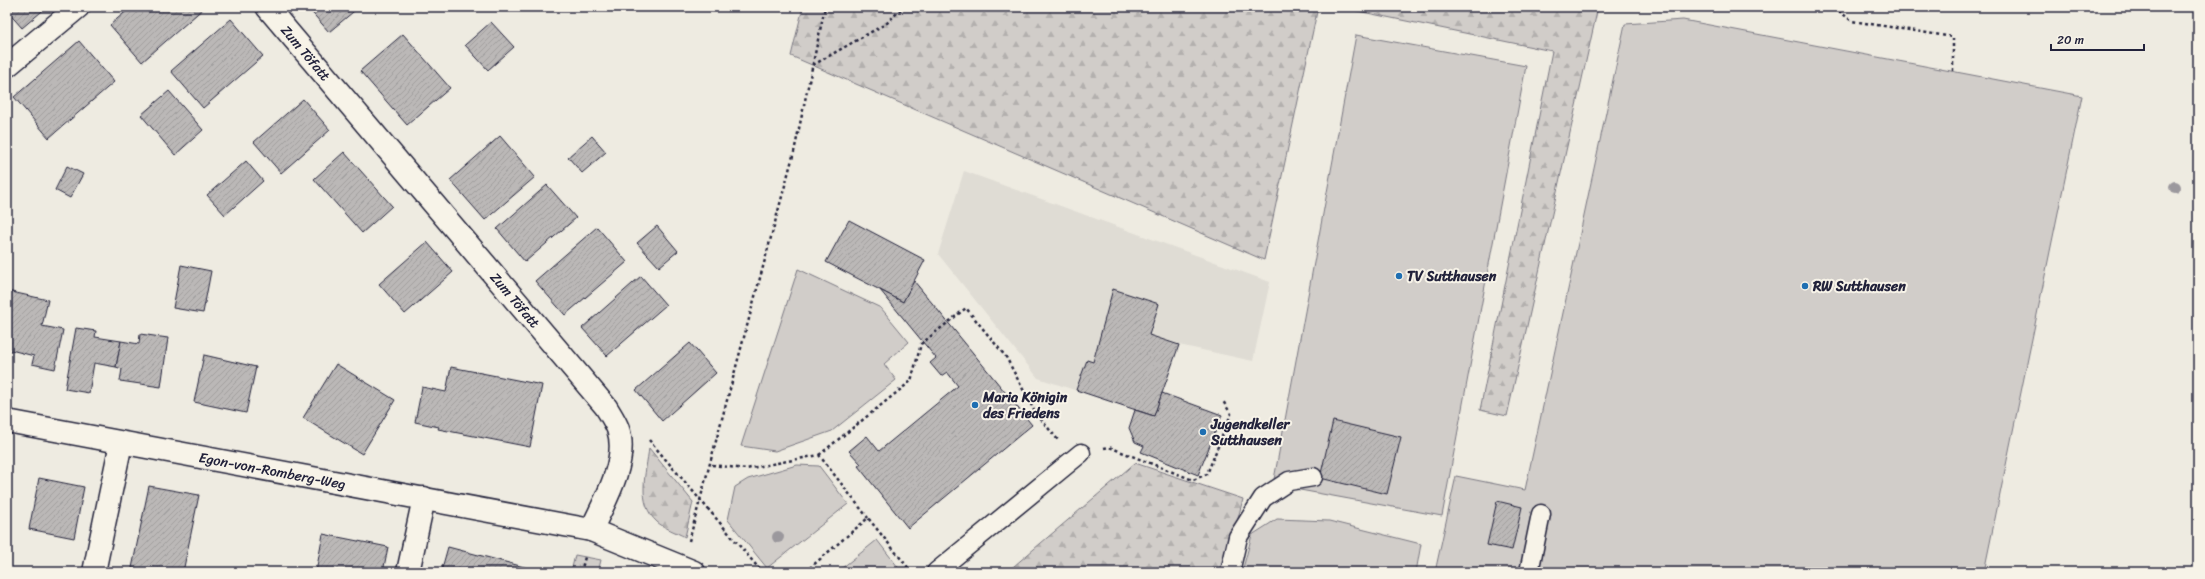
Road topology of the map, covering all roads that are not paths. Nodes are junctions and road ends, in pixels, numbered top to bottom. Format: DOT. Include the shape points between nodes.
graph roads {
  1 [pos="78,7"];
  2 [pos="267,7"];
  3 [pos="7,66"];
  4 [pos="7,421"];
  5 [pos="121,443"];
  6 [pos="1081,453"];
  7 [pos="1313,477"];
  8 [pos="424,498"];
  9 [pos="1541,514"];
  10 [pos="591,530"];
  11 [pos="688,569"];
  12 [pos="94,572"];
  13 [pos="408,572"];
  14 [pos="936,572"];
  15 [pos="1230,572"];
  16 [pos="1529,572"];
  1 -- 3 [label="street"];
  2 -- 10 [label="street, Zum Töfatt" via="606,407 618,430 620,455 612,487"];
  4 -- 5 [label="street, Egon-von-Romberg-Weg"];
  5 -- 8 [label="street, Egon-von-Romberg-Weg"];
  5 -- 12 [label="street"];
  6 -- 14 [label="lane"];
  7 -- 15 [label="lane" via="1289,481 1263,498 1238,537"];
  8 -- 10 [label="street, Egon-von-Romberg-Weg"];
  8 -- 13 [label="street"];
  9 -- 16 [label="lane"];
  10 -- 11 [label="street"];
}
